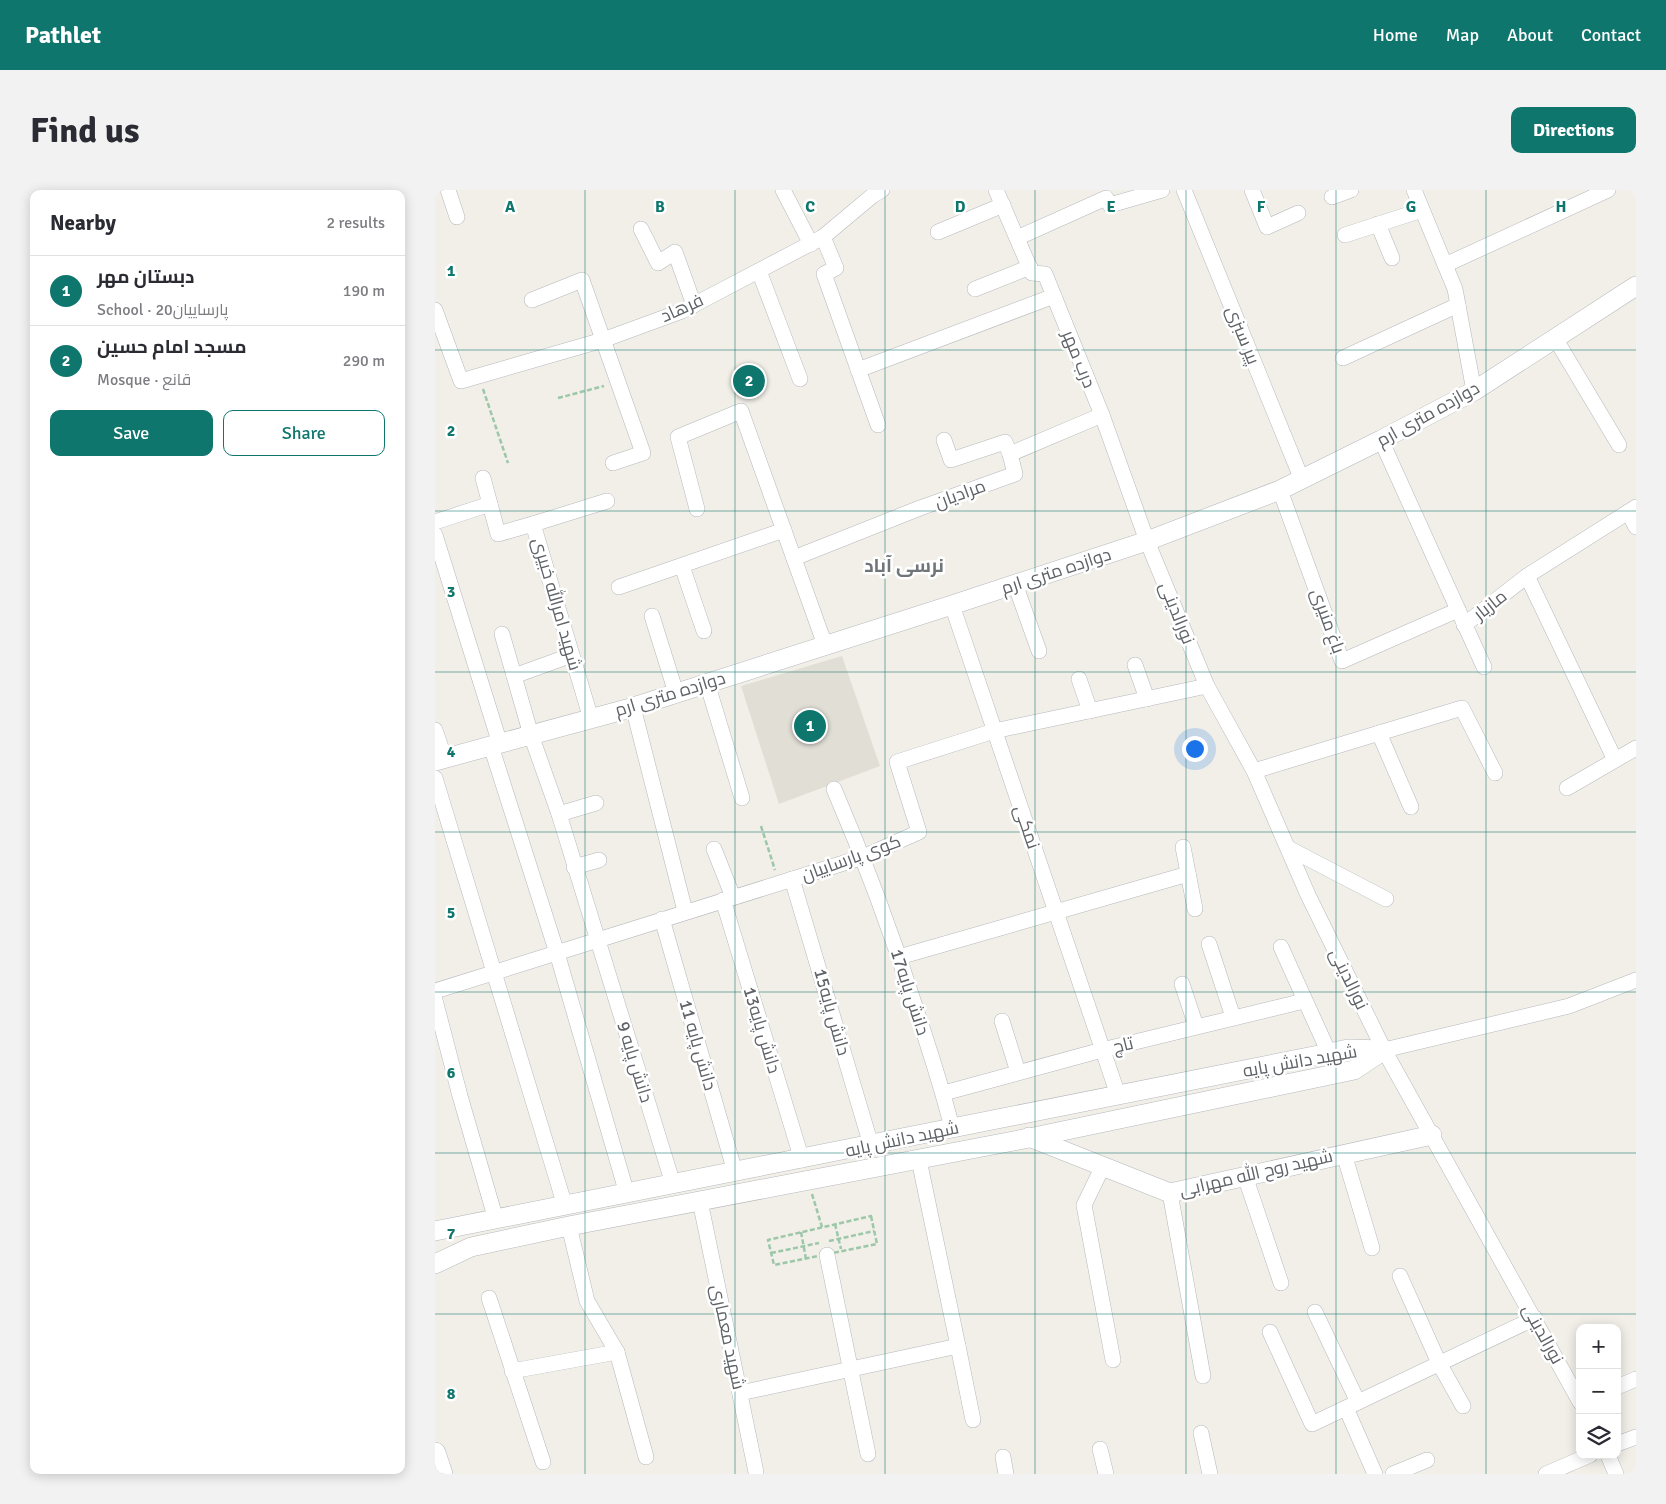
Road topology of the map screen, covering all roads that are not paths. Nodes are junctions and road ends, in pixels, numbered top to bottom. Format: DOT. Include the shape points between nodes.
graph roads {
  1 [pos="449,190"];
  2 [pos="783,190"];
  3 [pos="882,190"];
  4 [pos="996,190"];
  5 [pos="1162,190"];
  6 [pos="1184,190"];
  7 [pos="1252,190"];
  8 [pos="1351,190"];
  9 [pos="1414,190"];
  10 [pos="1608,190"];
  11 [pos="1332,198"];
  12 [pos="1003,205"];
  13 [pos="1422,210"];
  14 [pos="1298,213"];
  15 [pos="457,217"];
  16 [pos="1378,224"];
  17 [pos="641,229"];
  18 [pos="938,232"];
  19 [pos="1345,235"];
  20 [pos="1017,238"];
  21 [pos="817,241"];
  22 [pos="1393,258"];
  23 [pos="1445,265"];
  24 [pos="1029,267"];
  25 [pos="759,271"];
  26 [pos="1636,286"];
  27 [pos="975,289"];
  28 [pos="1054,296"];
  29 [pos="532,300"];
  30 [pos="694,304"];
  31 [pos="1458,305"];
  32 [pos="435,310"];
  33 [pos="1555,338"];
  34 [pos="603,340"];
  35 [pos="442,353"];
  36 [pos="1343,358"];
  37 [pos="858,370"];
  38 [pos="800,379"];
  39 [pos="1474,391"];
  40 [pos="1102,416"];
  41 [pos="878,425"];
  42 [pos="944,440"];
  43 [pos="1381,440"];
  44 [pos="1619,445"];
  45 [pos="1009,454"];
  46 [pos="613,463"];
  47 [pos="483,478"];
  48 [pos="1302,480"];
  49 [pos="1280,490"];
  50 [pos="607,500"];
  51 [pos="490,504"];
  52 [pos="697,509"];
  53 [pos="1632,510"];
  54 [pos="435,522"];
  55 [pos="533,524"];
  56 [pos="1636,527"];
  57 [pos="784,530"];
  58 [pos="435,536"];
  59 [pos="1147,541"];
  60 [pos="794,558"];
  61 [pos="682,566"];
  62 [pos="1527,576"];
  63 [pos="1015,584"];
  64 [pos="619,587"];
  65 [pos="952,605"];
  66 [pos="1458,610"];
  67 [pos="652,616"];
  68 [pos="1465,625"];
  69 [pos="704,631"];
  70 [pos="502,634"];
  71 [pos="825,645"];
  72 [pos="1039,651"];
  73 [pos="572,655"];
  74 [pos="1135,665"];
  75 [pos="1483,667"];
  76 [pos="514,676"];
  77 [pos="1079,679"];
  78 [pos="707,683"];
  79 [pos="1207,686"];
  80 [pos="676,693"];
  81 [pos="1147,698"];
  82 [pos="633,707"];
  83 [pos="1090,711"];
  84 [pos="591,719"];
  85 [pos="435,730"];
  86 [pos="994,731"];
  87 [pos="1379,733"];
  88 [pos="531,735"];
  89 [pos="495,745"];
  90 [pos="1636,748"];
  91 [pos="440,760"];
  92 [pos="1615,760"];
  93 [pos="1254,771"];
  94 [pos="1495,773"];
  95 [pos="435,778"];
  96 [pos="1567,788"];
  97 [pos="834,789"];
  98 [pos="742,798"];
  99 [pos="596,803"];
  100 [pos="1411,808"];
  101 [pos="559,814"];
  102 [pos="1183,847"];
  103 [pos="1288,848"];
  104 [pos="714,849"];
  105 [pos="863,857"];
  106 [pos="599,860"];
  107 [pos="574,868"];
  108 [pos="1188,874"];
  109 [pos="786,881"];
  110 [pos="728,899"];
  111 [pos="1386,899"];
  112 [pos="1195,909"];
  113 [pos="685,911"];
  114 [pos="1056,913"];
  115 [pos="661,919"];
  116 [pos="597,940"];
  117 [pos="1209,944"];
  118 [pos="1281,947"];
  119 [pos="557,953"];
  120 [pos="899,957"];
  121 [pos="495,971"];
  122 [pos="1636,980"];
  123 [pos="1182,984"];
  124 [pos="435,991"];
  125 [pos="435,1000"];
  126 [pos="1304,1002"];
  127 [pos="1233,1017"];
  128 [pos="1002,1021"];
  129 [pos="1196,1026"];
  130 [pos="1102,1050"];
  131 [pos="1384,1050"];
  132 [pos="1329,1053"];
  133 [pos="1018,1072"];
  134 [pos="944,1093"];
  135 [pos="1118,1095"];
  136 [pos="1024,1114"];
  137 [pos="953,1128"];
  138 [pos="1432,1136"];
  139 [pos="1029,1138"];
  140 [pos="871,1145"];
  141 [pos="1343,1154"];
  142 [pos="801,1160"];
  143 [pos="919,1160"];
  144 [pos="1103,1166"];
  145 [pos="735,1172"];
  146 [pos="1245,1176"];
  147 [pos="673,1184"];
  148 [pos="1170,1193"];
  149 [pos="627,1194"];
  150 [pos="700,1201"];
  151 [pos="565,1206"];
  152 [pos="496,1220"];
  153 [pos="569,1226"];
  154 [pos="435,1230"];
  155 [pos="1372,1248"];
  156 [pos="834,1254"];
  157 [pos="435,1264"];
  158 [pos="1400,1276"];
  159 [pos="1281,1283"];
  160 [pos="489,1298"];
  161 [pos="1315,1312"];
  162 [pos="1535,1318"];
  163 [pos="1270,1332"];
  164 [pos="958,1346"];
  165 [pos="617,1352"];
  166 [pos="1113,1360"];
  167 [pos="1439,1363"];
  168 [pos="851,1369"];
  169 [pos="511,1371"];
  170 [pos="1203,1376"];
  171 [pos="1636,1379"];
  172 [pos="1621,1385"];
  173 [pos="740,1393"];
  174 [pos="1576,1395"];
  175 [pos="1352,1405"];
  176 [pos="1463,1406"];
  177 [pos="973,1420"];
  178 [pos="1201,1433"];
  179 [pos="1636,1437"];
  180 [pos="1621,1443"];
  181 [pos="1100,1449"];
  182 [pos="867,1454"];
  183 [pos="646,1457"];
  184 [pos="1003,1458"];
  185 [pos="1582,1459"];
  186 [pos="1610,1459"];
  187 [pos="1427,1460"];
  188 [pos="543,1462"];
  189 [pos="756,1472"];
  190 [pos="1006,1474"];
  191 [pos="1106,1474"];
  192 [pos="1210,1474"];
  193 [pos="1375,1474"];
  194 [pos="1393,1474"];
  195 [pos="1546,1474"];
  196 [pos="1616,1474"];
  1 -- 15 [label="street"];
  2 -- 21 [label="street"];
  3 -- 21 [label="street, فرهاد"];
  4 -- 12 [label="street"];
  5 -- 20 [label="street" via="1110,205 1106,198"];
  6 -- 48 [label="street, پیر سبزی"];
  7 -- 14 [label="street" via="1267,227"];
  8 -- 11 [label="street"];
  9 -- 13 [label="street"];
  10 -- 23 [label="street"];
  12 -- 18 [label="street"];
  12 -- 20 [label="street"];
  13 -- 16 [label="street"];
  13 -- 23 [label="street"];
  16 -- 19 [label="street"];
  16 -- 22 [label="street"];
  17 -- 30 [label="street" via="658,263 675,252"];
  20 -- 24 [label="street"];
  21 -- 25 [label="street, فرهاد"];
  21 -- 37 [label="street" via="836,268 824,274"];
  23 -- 31 [label="street"];
  24 -- 27 [label="street"];
  24 -- 28 [label="street, درب مهر" via="1032,273 1045,274"];
  25 -- 30 [label="street, فرهاد"];
  25 -- 38 [label="street"];
  26 -- 33 [label="street, دوازده متری ارم"];
  28 -- 37 [label="street"];
  28 -- 40 [label="street, درب مهر"];
  29 -- 34 [label="street" via="582,280"];
  30 -- 34 [label="street, فرهاد"];
  31 -- 36 [label="street"];
  31 -- 39 [label="street"];
  32 -- 35 [label="street"];
  33 -- 39 [label="street, دوازده متری ارم"];
  33 -- 44 [label="street"];
  34 -- 35 [label="street, فرهاد" via="461,382"];
  34 -- 46 [label="street" via="643,454"];
  37 -- 41 [label="street"];
  39 -- 43 [label="street, دوازده متری ارم"];
  40 -- 45 [label="street"];
  40 -- 59 [label="street, درب مهر"];
  42 -- 45 [label="street" via="951,460 1005,442"];
  43 -- 48 [label="street, دوازده متری ارم"];
  43 -- 66 [label="street, مازیار"];
  45 -- 60 [label="street, مرادیان" via="1015,474"];
  47 -- 51 [label="street, شهید امرالله خبیری"];
  48 -- 49 [label="street, دوازده متری ارم"];
  49 -- 59 [label="street, دوازده متری ارم"];
  49 -- 66 [label="street, باغ منیری" via="1342,661"];
  50 -- 55 [label="street"];
  51 -- 54 [label="street"];
  51 -- 55 [label="street, شهید امرالله خبیری" via="498,534"];
  52 -- 57 [label="street" via="679,437 741,411"];
  53 -- 56 [label="street"];
  53 -- 62 [label="street, مازیار"];
  55 -- 73 [label="street, شهید امرالله خبیری"];
  57 -- 60 [label="street"];
  57 -- 61 [label="street"];
  58 -- 89 [label="street"];
  59 -- 63 [label="street, دوازده متری ارم"];
  59 -- 79 [label="street, نورالدینی"];
  60 -- 71 [label="street"];
  61 -- 64 [label="street"];
  61 -- 69 [label="street"];
  62 -- 68 [label="street, مازیار"];
  62 -- 92 [label="street"];
  63 -- 65 [label="street, دوازده متری ارم"];
  63 -- 72 [label="street"];
  65 -- 71 [label="street, دوازده متری ارم"];
  65 -- 86 [label="street, نمکی"];
  66 -- 68 [label="street, مازیار"];
  67 -- 80 [label="street"];
  68 -- 75 [label="street"];
  70 -- 76 [label="street, دانش پایه 9"];
  71 -- 78 [label="street, دوازده متری ارم"];
  73 -- 76 [label="street"];
  73 -- 84 [label="street, شهید امرالله خبیری"];
  74 -- 81 [label="street"];
  76 -- 88 [label="street, دانش پایه 9"];
  77 -- 83 [label="street"];
  78 -- 80 [label="street, دوازده متری ارم"];
  78 -- 98 [label="street"];
  79 -- 81 [label="street, کوی پارساییان"];
  79 -- 93 [label="street, نورالدینی"];
  80 -- 82 [label="street, دوازده متری ارم"];
  81 -- 83 [label="street, کوی پارساییان"];
  82 -- 84 [label="street, دوازده متری ارم"];
  82 -- 113 [label="street"];
  83 -- 86 [label="street, کوی پارساییان"];
  84 -- 88 [label="street, دوازده متری ارم"];
  85 -- 91 [label="street"];
  86 -- 105 [label="street, کوی پارساییان" via="897,762 919,832"];
  86 -- 114 [label="street, نمکی"];
  87 -- 93 [label="street"];
  87 -- 94 [label="street" via="1462,708"];
  87 -- 100 [label="street"];
  88 -- 89 [label="street, دوازده متری ارم"];
  88 -- 101 [label="street, دانش پایه 9"];
  89 -- 91 [label="street, دوازده متری ارم"];
  89 -- 119 [label="street"];
  90 -- 92 [label="street"];
  92 -- 96 [label="street"];
  93 -- 103 [label="street, نورالدینی"];
  95 -- 121 [label="street"];
  97 -- 105 [label="street, دانش پایه17"];
  99 -- 101 [label="street"];
  101 -- 107 [label="street, دانش پایه 9"];
  102 -- 108 [label="street"];
  103 -- 111 [label="street"];
  103 -- 131 [label="street, نورالدینی"];
  104 -- 110 [label="street, دانش پایه13"];
  105 -- 109 [label="street, کوی پارساییان"];
  105 -- 120 [label="street, دانش پایه17"];
  106 -- 107 [label="street"];
  107 -- 116 [label="street, دانش پایه 9"];
  108 -- 112 [label="street"];
  108 -- 114 [label="street"];
  109 -- 110 [label="street, کوی پارساییان"];
  109 -- 140 [label="street, دانش پایه15"];
  110 -- 113 [label="street, کوی پارساییان"];
  110 -- 142 [label="street, دانش پایه13"];
  113 -- 115 [label="street, کوی پارساییان"];
  114 -- 120 [label="street"];
  114 -- 130 [label="street, نمکی"];
  115 -- 116 [label="street, کوی پارساییان"];
  115 -- 145 [label="street, دانش پایه 11"];
  116 -- 119 [label="street, کوی پارساییان"];
  116 -- 147 [label="street, دانش پایه 9"];
  117 -- 127 [label="street"];
  118 -- 126 [label="street"];
  119 -- 121 [label="street, کوی پارساییان"];
  119 -- 149 [label="street"];
  120 -- 134 [label="street, دانش پایه17"];
  121 -- 124 [label="street, کوی پارساییان"];
  121 -- 151 [label="street"];
  122 -- 131 [label="street" via="1569,1006"];
  123 -- 129 [label="street"];
  125 -- 152 [label="street"];
  126 -- 127 [label="street, تاچ"];
  126 -- 132 [label="street"];
  127 -- 129 [label="street, تاچ"];
  128 -- 133 [label="street"];
  129 -- 130 [label="street, تاچ"];
  130 -- 133 [label="street, تاچ"];
  130 -- 135 [label="street, نمکی"];
  131 -- 132 [label="street, شهید دانش پایه" via="1348,1049"];
  131 -- 138 [label="street, نورالدینی"];
  131 -- 139 [label="street, شهید دانش پایه" via="1354,1070"];
  132 -- 135 [label="street, شهید دانش پایه"];
  133 -- 134 [label="street, تاچ"];
  134 -- 137 [label="street, دانش پایه17"];
  135 -- 136 [label="street, شهید دانش پایه"];
  136 -- 137 [label="street, شهید دانش پایه"];
  136 -- 139 [label="street"];
  137 -- 140 [label="street, شهید دانش پایه"];
  138 -- 141 [label="street, شهید روح الله مهرابی"];
  138 -- 162 [label="street, نورالدینی"];
  139 -- 143 [label="street, شهید دانش پایه"];
  139 -- 144 [label="street, شهید روح الله مهرابی"];
  140 -- 142 [label="street, شهید دانش پایه"];
  141 -- 146 [label="street, شهید روح الله مهرابی"];
  141 -- 155 [label="street"];
  142 -- 145 [label="street, شهید دانش پایه"];
  143 -- 150 [label="street, شهید دانش پایه"];
  143 -- 164 [label="street"];
  144 -- 148 [label="street, شهید روح الله مهرابی"];
  144 -- 166 [label="street" via="1084,1205"];
  145 -- 147 [label="street, شهید دانش پایه"];
  146 -- 148 [label="street, شهید روح الله مهرابی"];
  146 -- 159 [label="street"];
  147 -- 149 [label="street, شهید دانش پایه"];
  148 -- 170 [label="street"];
  149 -- 151 [label="street, شهید دانش پایه"];
  150 -- 153 [label="street, شهید دانش پایه"];
  150 -- 173 [label="street, شهید معماری"];
  151 -- 152 [label="street, شهید دانش پایه"];
  152 -- 154 [label="street, شهید دانش پایه"];
  153 -- 157 [label="street, شهید دانش پایه" via="471,1247"];
  153 -- 165 [label="street" via="587,1301"];
  156 -- 168 [label="street"];
  158 -- 167 [label="street"];
  160 -- 169 [label="street"];
  161 -- 175 [label="street"];
  162 -- 167 [label="street"];
  162 -- 174 [label="street, نورالدینی"];
  163 -- 175 [label="street" via="1312,1424"];
  164 -- 168 [label="street"];
  164 -- 177 [label="street"];
  165 -- 169 [label="street"];
  165 -- 183 [label="street"];
  167 -- 175 [label="street"];
  167 -- 176 [label="street"];
  168 -- 173 [label="street"];
  168 -- 182 [label="street"];
  169 -- 188 [label="street"];
  171 -- 172 [label="street"];
  173 -- 189 [label="street, شهید معماری"];
  175 -- 193 [label="street"];
  178 -- 192 [label="street"];
  179 -- 180 [label="street"];
  181 -- 191 [label="street"];
  184 -- 190 [label="street"];
  185 -- 195 [label="street"];
  186 -- 196 [label="street"];
  187 -- 194 [label="street"];
}
